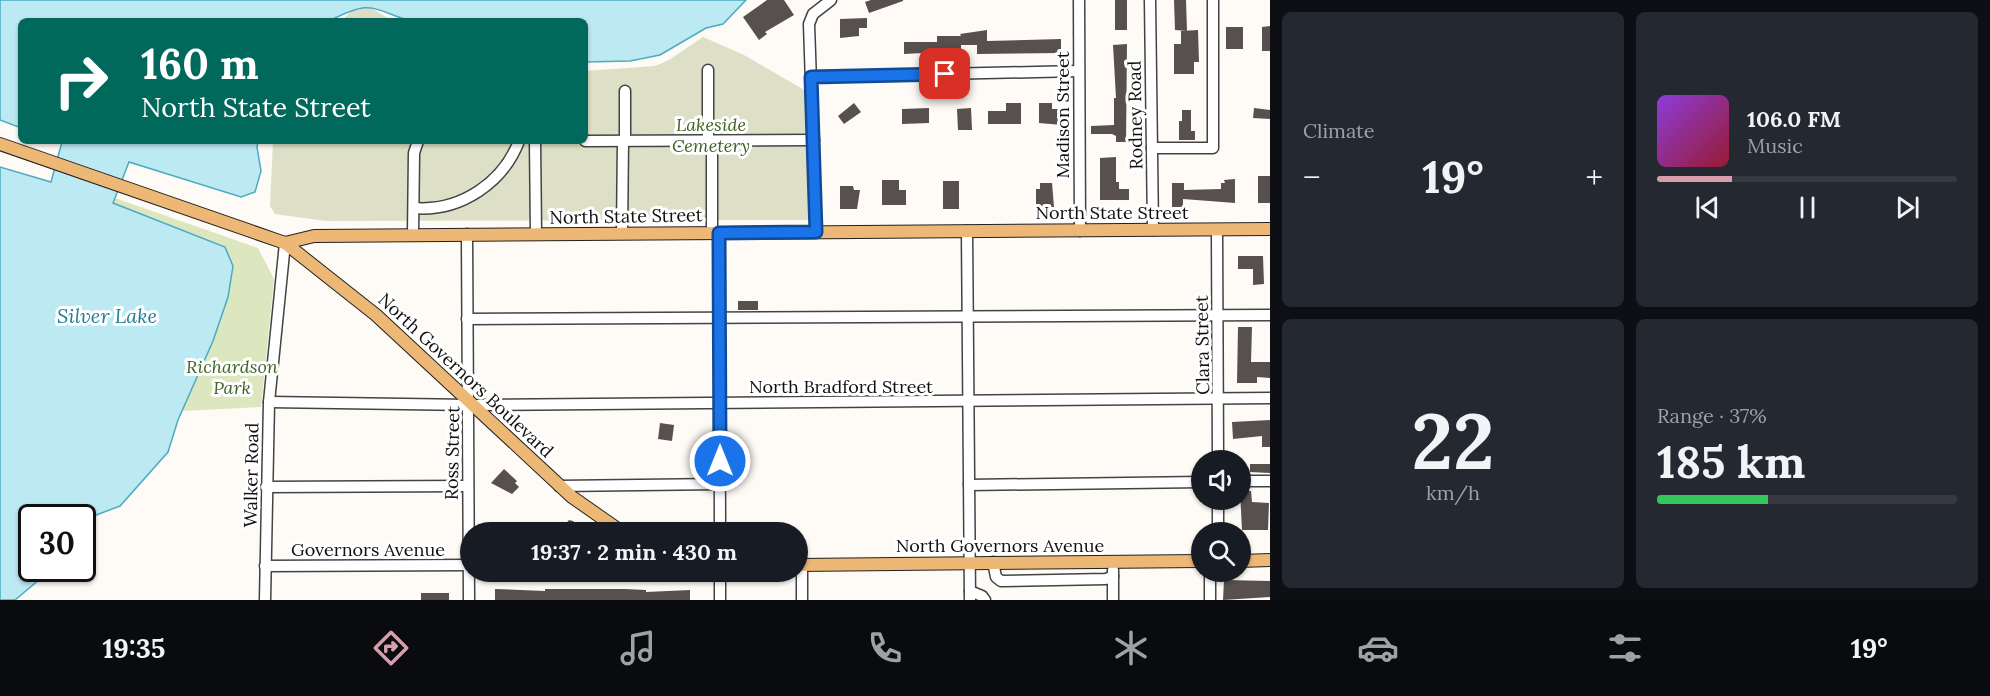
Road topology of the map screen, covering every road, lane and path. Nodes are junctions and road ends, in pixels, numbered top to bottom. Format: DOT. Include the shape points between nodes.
graph roads {
  1 [pos="831,0"];
  2 [pos="1079,0"];
  3 [pos="1150,0"];
  4 [pos="1213,0"];
  5 [pos="708,70"];
  6 [pos="1078,71"];
  7 [pos="811,77"];
  8 [pos="625,91"];
  9 [pos="624,140"];
  10 [pos="814,140"];
  11 [pos="588,141"];
  12 [pos="710,141"];
  13 [pos="0,144"];
  14 [pos="417,144"];
  15 [pos="517,144"];
  16 [pos="535,144"];
  17 [pos="1152,148"];
  18 [pos="414,208"];
  19 [pos="1153,230"];
  20 [pos="1217,230"];
  21 [pos="1270,230"];
  22 [pos="968,231"];
  23 [pos="1080,231"];
  24 [pos="816,232"];
  25 [pos="622,233"];
  26 [pos="715,233"];
  27 [pos="413,234"];
  28 [pos="467,234"];
  29 [pos="536,234"];
  30 [pos="285,243"];
  31 [pos="1218,315"];
  32 [pos="1270,315"];
  33 [pos="968,316"];
  34 [pos="719,318"];
  35 [pos="467,319"];
  36 [pos="1270,398"];
  37 [pos="1219,399"];
  38 [pos="269,402"];
  39 [pos="968,402"];
  40 [pos="720,404"];
  41 [pos="470,405"];
  42 [pos="1218,450"];
  43 [pos="1191,482"];
  44 [pos="720,484"];
  45 [pos="969,485"];
  46 [pos="468,486"];
  47 [pos="559,486"];
  48 [pos="266,487"];
  49 [pos="469,522"];
  50 [pos="606,522"];
  51 [pos="720,522"];
  52 [pos="1270,560"];
  53 [pos="1191,561"];
  54 [pos="1251,561"];
  55 [pos="970,562"];
  56 [pos="993,562"];
  57 [pos="1113,563"];
  58 [pos="460,565"];
  59 [pos="808,565"];
  60 [pos="265,566"];
  61 [pos="1113,576"];
  62 [pos="470,582"];
  63 [pos="720,582"];
  64 [pos="801,582"];
  65 [pos="1210,582"];
  66 [pos="970,595"];
  67 [pos="265,600"];
  68 [pos="469,600"];
  69 [pos="720,600"];
  70 [pos="802,600"];
  71 [pos="985,600"];
  72 [pos="1113,600"];
  73 [pos="1210,600"];
  1 -- 7 [label="street" via="810,17"];
  2 -- 6 [label="street, Madison Street"];
  3 -- 17 [label="street, Rodney Road"];
  4 -- 17 [label="street" via="1213,148"];
  5 -- 12 [label="street"];
  6 -- 7 [label="street"];
  6 -- 23 [label="street, Madison Street"];
  7 -- 10 [label="street"];
  8 -- 9 [label="street"];
  9 -- 11 [label="street"];
  9 -- 12 [label="street"];
  9 -- 25 [label="street"];
  10 -- 12 [label="street"];
  10 -- 24 [label="street"];
  12 -- 26 [label="street"];
  13 -- 30 [label="main road"];
  14 -- 18 [label="street"];
  15 -- 18 [label="street" via="502,173 486,188 448,204"];
  16 -- 29 [label="street"];
  17 -- 19 [label="street, Rodney Road"];
  18 -- 27 [label="street"];
  19 -- 20 [label="main road, North State Street"];
  19 -- 23 [label="main road, North State Street"];
  20 -- 21 [label="main road, North State Street"];
  20 -- 31 [label="street, Clara Street"];
  22 -- 23 [label="main road, North State Street"];
  22 -- 24 [label="main road, North State Street"];
  22 -- 33 [label="street"];
  24 -- 26 [label="main road, North State Street"];
  25 -- 26 [label="main road, North State Street"];
  25 -- 29 [label="main road, North State Street"];
  26 -- 34 [label="street"];
  27 -- 28 [label="main road, North State Street"];
  27 -- 30 [label="main road, North State Street" via="314,236"];
  28 -- 29 [label="main road, North State Street"];
  28 -- 35 [label="street, Ross Street"];
  30 -- 38 [label="street, Walker Road"];
  30 -- 41 [label="main road, North Governors Boulevard" via="376,315"];
  31 -- 32 [label="street"];
  31 -- 33 [label="street"];
  31 -- 37 [label="street, Clara Street"];
  33 -- 34 [label="street"];
  33 -- 39 [label="street"];
  34 -- 35 [label="street"];
  34 -- 40 [label="street"];
  35 -- 41 [label="street, Ross Street"];
  36 -- 37 [label="street, North Bradford Street"];
  37 -- 39 [label="street, North Bradford Street"];
  37 -- 42 [label="street, Clara Street"];
  38 -- 41 [label="street, North Bradford Street"];
  38 -- 48 [label="street, Walker Road"];
  39 -- 40 [label="street, North Bradford Street"];
  39 -- 45 [label="street"];
  40 -- 41 [label="street, North Bradford Street"];
  40 -- 44 [label="street"];
  41 -- 46 [label="street, Ross Street"];
  41 -- 47 [label="main road, North Governors Boulevard"];
  43 -- 45 [label="street"];
  44 -- 47 [label="street"];
  44 -- 51 [label="street"];
  45 -- 55 [label="street"];
  46 -- 48 [label="street"];
  46 -- 49 [label="street, Ross Street"];
  47 -- 50 [label="main road, North Governors Boulevard"];
  48 -- 60 [label="street, Walker Road"];
  52 -- 54 [label="main road"];
  53 -- 57 [label="main road, North Governors Avenue"];
  55 -- 56 [label="main road, North Governors Avenue"];
  55 -- 59 [label="main road, North Governors Avenue"];
  55 -- 66 [label="street"];
  56 -- 57 [label="main road, North Governors Avenue"];
  56 -- 61 [label="street" via="996,577 1001,580"];
  57 -- 61 [label="street"];
  58 -- 60 [label="street, Governors Avenue"];
  60 -- 67 [label="street, Walker Road"];
  61 -- 72 [label="street"];
  62 -- 68 [label="street, Ross Street"];
  63 -- 69 [label="street"];
  64 -- 70 [label="street"];
  65 -- 73 [label="street"];
  66 -- 71 [label="street"];
}
